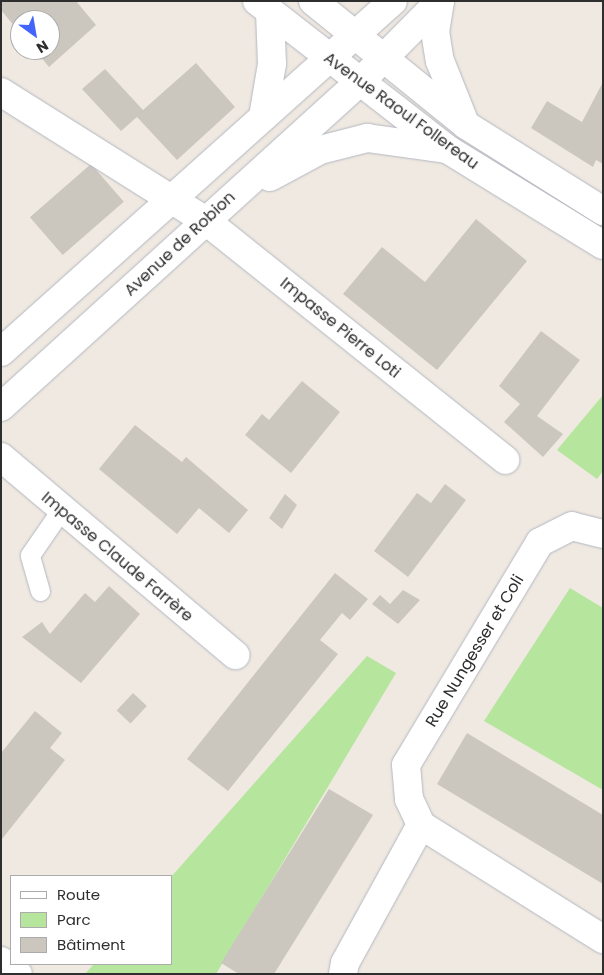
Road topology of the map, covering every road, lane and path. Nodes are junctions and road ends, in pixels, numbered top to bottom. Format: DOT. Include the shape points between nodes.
graph roads {
  1 [pos="313,1"];
  2 [pos="393,1"];
  3 [pos="440,1"];
  4 [pos="264,7"];
  5 [pos="355,34"];
  6 [pos="329,58"];
  7 [pos="384,58"];
  8 [pos="360,82"];
  9 [pos="1,92"];
  10 [pos="262,117"];
  11 [pos="466,125"];
  12 [pos="447,149"];
  13 [pos="172,197"];
  14 [pos="231,197"];
  15 [pos="603,211"];
  16 [pos="206,221"];
  17 [pos="603,244"];
  18 [pos="1,352"];
  19 [pos="1,407"];
  20 [pos="1,457"];
  21 [pos="505,460"];
  22 [pos="61,510"];
  23 [pos="603,534"];
  24 [pos="40,591"];
  25 [pos="235,655"];
  26 [pos="421,824"];
  27 [pos="603,939"];
  28 [pos="1,961"];
  29 [pos="18,974"];
  30 [pos="343,974"];
  1 -- 5 [label="main road, Avenue Raoul Follereau"];
  2 -- 5 [label="main road"];
  3 -- 7 [label="main road, Avenue de Robion"];
  3 -- 11 [label="main road" via="436,31 440,61"];
  4 -- 6 [label="main road, Avenue Raoul Follereau"];
  4 -- 10 [label="main road" via="272,64"];
  5 -- 6 [label="main road"];
  5 -- 7 [label="main road, Avenue Raoul Follereau"];
  6 -- 8 [label="main road, Avenue Raoul Follereau"];
  6 -- 10 [label="main road"];
  7 -- 8 [label="main road, Avenue de Robion"];
  7 -- 11 [label="main road, Avenue Raoul Follereau"];
  8 -- 12 [label="main road, Avenue Raoul Follereau"];
  8 -- 14 [label="main road, Avenue de Robion"];
  9 -- 13 [label="main road, Impasse Pierre Loti"];
  10 -- 13 [label="main road"];
  11 -- 15 [label="main road, Avenue Raoul Follereau"];
  12 -- 14 [label="main road" via="367,138 320,150"];
  12 -- 17 [label="main road, Avenue Raoul Follereau"];
  13 -- 16 [label="main road, Impasse Pierre Loti"];
  13 -- 18 [label="main road"];
  14 -- 16 [label="main road, Avenue de Robion"];
  16 -- 19 [label="main road, Avenue de Robion"];
  16 -- 21 [label="main road, Impasse Pierre Loti"];
  20 -- 22 [label="main road, Impasse Claude Farrère"];
  22 -- 24 [label="lane" via="30,555"];
  22 -- 25 [label="main road, Impasse Claude Farrère"];
  23 -- 26 [label="main road, Rue Nungesser et Coli" via="572,526 540,542 406,765 409,799"];
  26 -- 27 [label="main road"];
  26 -- 30 [label="main road" via="345,963"];
  28 -- 29 [label="main road"];
}
